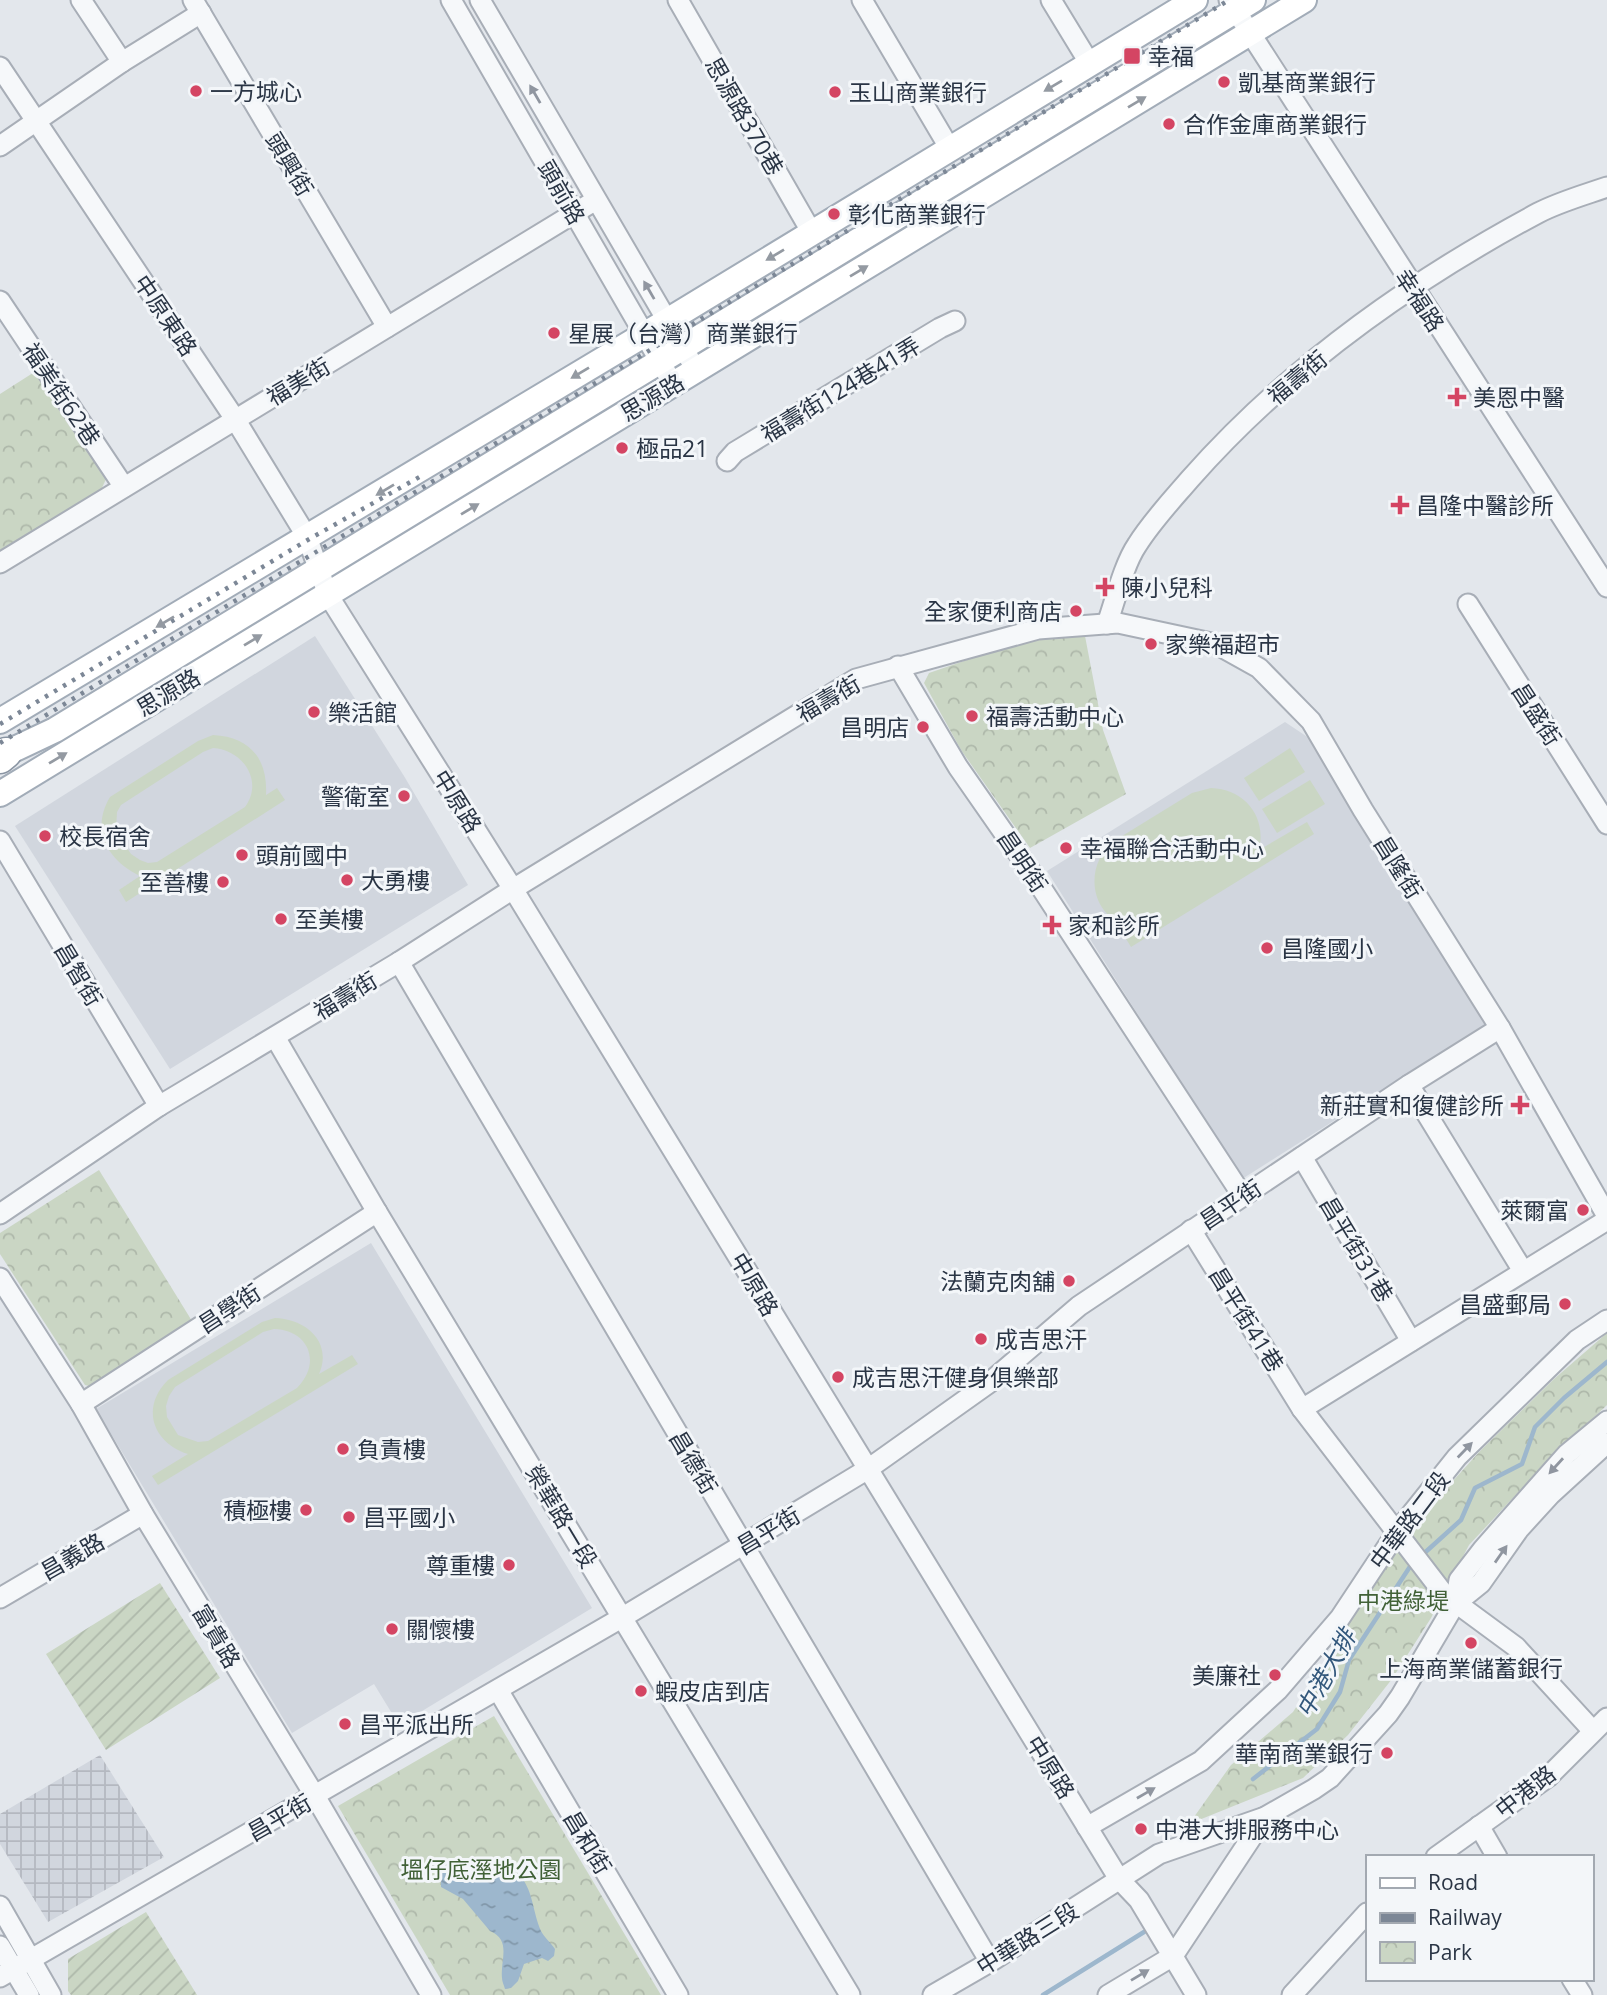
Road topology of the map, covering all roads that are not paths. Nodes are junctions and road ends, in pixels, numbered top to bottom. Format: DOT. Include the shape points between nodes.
graph roads {
  1 [pos="82,0"];
  2 [pos="451,0"];
  3 [pos="480,0"];
  4 [pos="678,0"];
  5 [pos="862,0"];
  6 [pos="1051,0"];
  7 [pos="1195,0"];
  8 [pos="1304,0"];
  9 [pos="1239,4"];
  10 [pos="197,6"];
  11 [pos="1249,33"];
  12 [pos="122,62"];
  13 [pos="1090,64"];
  14 [pos="0,67"];
  15 [pos="37,121"];
  16 [pos="0,146"];
  17 [pos="950,149"];
  18 [pos="1607,187"];
  19 [pos="596,200"];
  20 [pos="574,213"];
  21 [pos="812,233"];
  22 [pos="1413,288"];
  23 [pos="0,301"];
  24 [pos="667,321"];
  25 [pos="956,321"];
  26 [pos="387,327"];
  27 [pos="645,334"];
  28 [pos="683,348"];
  29 [pos="660,362"];
  30 [pos="696,370"];
  31 [pos="673,384"];
  32 [pos="235,419"];
  33 [pos="727,461"];
  34 [pos="124,487"];
  35 [pos="307,537"];
  36 [pos="0,563"];
  37 [pos="320,569"];
  38 [pos="1607,587"];
  39 [pos="328,595"];
  40 [pos="1468,604"];
  41 [pos="1107,624"];
  42 [pos="898,666"];
  43 [pos="51,690"];
  44 [pos="99,704"];
  45 [pos="0,721"];
  46 [pos="2,760"];
  47 [pos="0,794"];
  48 [pos="1607,824"];
  49 [pos="0,841"];
  50 [pos="513,889"];
  51 [pos="399,962"];
  52 [pos="1500,1028"];
  53 [pos="275,1037"];
  54 [pos="1409,1085"];
  55 [pos="159,1106"];
  56 [pos="1302,1157"];
  57 [pos="1242,1195"];
  58 [pos="377,1212"];
  59 [pos="0,1214"];
  60 [pos="1607,1218"];
  61 [pos="1191,1230"];
  62 [pos="1523,1271"];
  63 [pos="0,1278"];
  64 [pos="1607,1320"];
  65 [pos="1411,1341"];
  66 [pos="81,1404"];
  67 [pos="1302,1409"];
  68 [pos="1607,1421"];
  69 [pos="1607,1443"];
  70 [pos="868,1469"];
  71 [pos="143,1514"];
  72 [pos="1401,1538"];
  73 [pos="743,1545"];
  74 [pos="0,1598"];
  75 [pos="1450,1599"];
  76 [pos="623,1617"];
  77 [pos="498,1690"];
  78 [pos="1600,1725"];
  79 [pos="315,1796"];
  80 [pos="1265,1817"];
  81 [pos="1479,1826"];
  82 [pos="1087,1827"];
  83 [pos="1439,1855"];
  84 [pos="1496,1855"];
  85 [pos="1119,1879"];
  86 [pos="0,1906"];
  87 [pos="1366,1914"];
  88 [pos="0,1945"];
  89 [pos="1170,1952"];
  90 [pos="990,1962"];
  91 [pos="15,1969"];
  92 [pos="29,1995"];
  93 [pos="51,1995"];
  94 [pos="431,1995"];
  95 [pos="678,1995"];
  96 [pos="850,1995"];
  97 [pos="933,1995"];
  98 [pos="1108,1995"];
  99 [pos="1196,1995"];
  100 [pos="1292,1995"];
  1 -- 12 [label="street"];
  2 -- 20 [label="street, 頭前路"];
  19 -- 3 [label="street, 頭前路, one-way"];
  4 -- 21 [label="street, 思源路370巷"];
  5 -- 17 [label="street"];
  6 -- 13 [label="street"];
  7 -- 13 [label="main road"];
  8 -- 11 [label="main road, 思源路"];
  9 -- 11 [label="street, 幸福路"];
  9 -- 28 [label="main road, 思源路"];
  10 -- 12 [label="street"];
  10 -- 26 [label="street, 頭興街"];
  11 -- 22 [label="street, 幸福路"];
  30 -- 11 [label="main road, 思源路, one-way"];
  12 -- 15 [label="street"];
  13 -- 17 [label="main road, one-way"];
  14 -- 15 [label="street, 中原東路"];
  15 -- 16 [label="street"];
  15 -- 32 [label="street, 中原東路"];
  17 -- 21 [label="main road"];
  18 -- 22 [label="street, 福壽街" via="1540,212"];
  19 -- 20 [label="street, 福美街"];
  24 -- 19 [label="street, 頭前路, one-way"];
  20 -- 26 [label="street, 福美街"];
  20 -- 27 [label="street, 頭前路"];
  21 -- 24 [label="main road, one-way"];
  22 -- 38 [label="street, 幸福路"];
  22 -- 41 [label="street, 福壽街" via="1306,366 1206,461 1135,547"];
  23 -- 34 [label="street, 福美街62巷"];
  24 -- 27 [label="main road"];
  24 -- 28 [label="street, 頭前路"];
  25 -- 33 [label="street, 福壽街124巷41弄" via="836,390"];
  26 -- 32 [label="street, 福美街"];
  27 -- 29 [label="street, 頭前路"];
  27 -- 35 [label="main road, one-way"];
  28 -- 29 [label="main road, 思源路"];
  28 -- 30 [label="street, 頭前路"];
  29 -- 31 [label="street, 頭前路"];
  29 -- 37 [label="main road, 思源路"];
  30 -- 31 [label="main road, 思源路"];
  39 -- 31 [label="main road, 思源路, one-way"];
  32 -- 34 [label="street, 福美街"];
  32 -- 35 [label="street, 中原東路"];
  34 -- 36 [label="street, 福美街"];
  35 -- 37 [label="street, 中原東路"];
  35 -- 43 [label="main road, one-way"];
  37 -- 39 [label="street, 中原路"];
  37 -- 44 [label="main road, 思源路"];
  47 -- 39 [label="main road, 思源路, one-way"];
  39 -- 50 [label="street, 中原路"];
  40 -- 48 [label="street, 昌盛街"];
  41 -- 42 [label="street, 福壽街" via="1038,629"];
  41 -- 52 [label="street, 昌隆街" via="1216,644 1259,668 1311,721"];
  42 -- 50 [label="street, 福壽街" via="856,679"];
  42 -- 57 [label="street, 昌明街" via="958,767"];
  43 -- 44 [label="main road"];
  43 -- 45 [label="main road"];
  44 -- 46 [label="main road, 思源路"];
  49 -- 55 [label="street, 昌智街"];
  50 -- 51 [label="street, 福壽街"];
  50 -- 70 [label="street, 中原路"];
  51 -- 53 [label="street, 福壽街"];
  51 -- 73 [label="street, 昌德街"];
  52 -- 54 [label="street, 昌平街"];
  52 -- 60 [label="street, 昌隆街"];
  53 -- 55 [label="street, 福壽街"];
  53 -- 58 [label="street, 榮華路一段"];
  54 -- 56 [label="street, 昌平街"];
  54 -- 62 [label="street"];
  55 -- 59 [label="street, 福壽街"];
  56 -- 57 [label="street, 昌平街"];
  56 -- 65 [label="street, 昌平街31巷"];
  57 -- 61 [label="street, 昌平街"];
  58 -- 66 [label="street, 昌學街"];
  58 -- 76 [label="street, 榮華路一段"];
  60 -- 62 [label="street"];
  61 -- 67 [label="street, 昌平街41巷"];
  61 -- 70 [label="street, 昌平街" via="1079,1306 989,1383"];
  62 -- 65 [label="street"];
  63 -- 66 [label="street, 富貴路"];
  72 -- 64 [label="street, 中華路二段, one-way" via="1457,1457 1577,1340"];
  65 -- 67 [label="street"];
  66 -- 71 [label="street, 富貴路"];
  67 -- 72 [label="street, 昌平街41巷"];
  68 -- 75 [label="street, one-way" via="1566,1454 1483,1549"];
  75 -- 69 [label="street, one-way" via="1481,1583 1519,1529"];
  70 -- 73 [label="street, 昌平街"];
  70 -- 82 [label="street, 中原路"];
  71 -- 74 [label="street, 昌義路"];
  71 -- 79 [label="street, 富貴路"];
  72 -- 75 [label="street, 昌平街41巷"];
  82 -- 72 [label="street, 中華路二段, one-way" via="1201,1760 1223,1742 1278,1690"];
  73 -- 76 [label="street, 昌平街"];
  73 -- 90 [label="street, 昌德街"];
  75 -- 78 [label="street, 昌平街41巷" via="1516,1647"];
  75 -- 80 [label="street" via="1388,1714 1330,1777"];
  76 -- 77 [label="street, 昌平街"];
  76 -- 96 [label="street, 榮華路一段"];
  77 -- 79 [label="street, 昌平街"];
  77 -- 95 [label="street, 昌和街"];
  78 -- 81 [label="street, 中港路" via="1548,1777"];
  79 -- 91 [label="street, 昌平街"];
  79 -- 94 [label="street, 富貴路"];
  80 -- 85 [label="street" via="1159,1854"];
  80 -- 89 [label="street"];
  81 -- 83 [label="street, 中港路"];
  81 -- 84 [label="street"];
  82 -- 85 [label="street, 中原路"];
  85 -- 89 [label="street, 中原路" via="1139,1899"];
  85 -- 90 [label="street, 中華路三段"];
  86 -- 91 [label="street"];
  87 -- 100 [label="street"];
  88 -- 91 [label="street"];
  98 -- 89 [label="street, one-way"];
  89 -- 99 [label="street, 中原路"];
  90 -- 97 [label="street, 中華路三段"];
  91 -- 92 [label="street"];
  91 -- 93 [label="street"];
}
